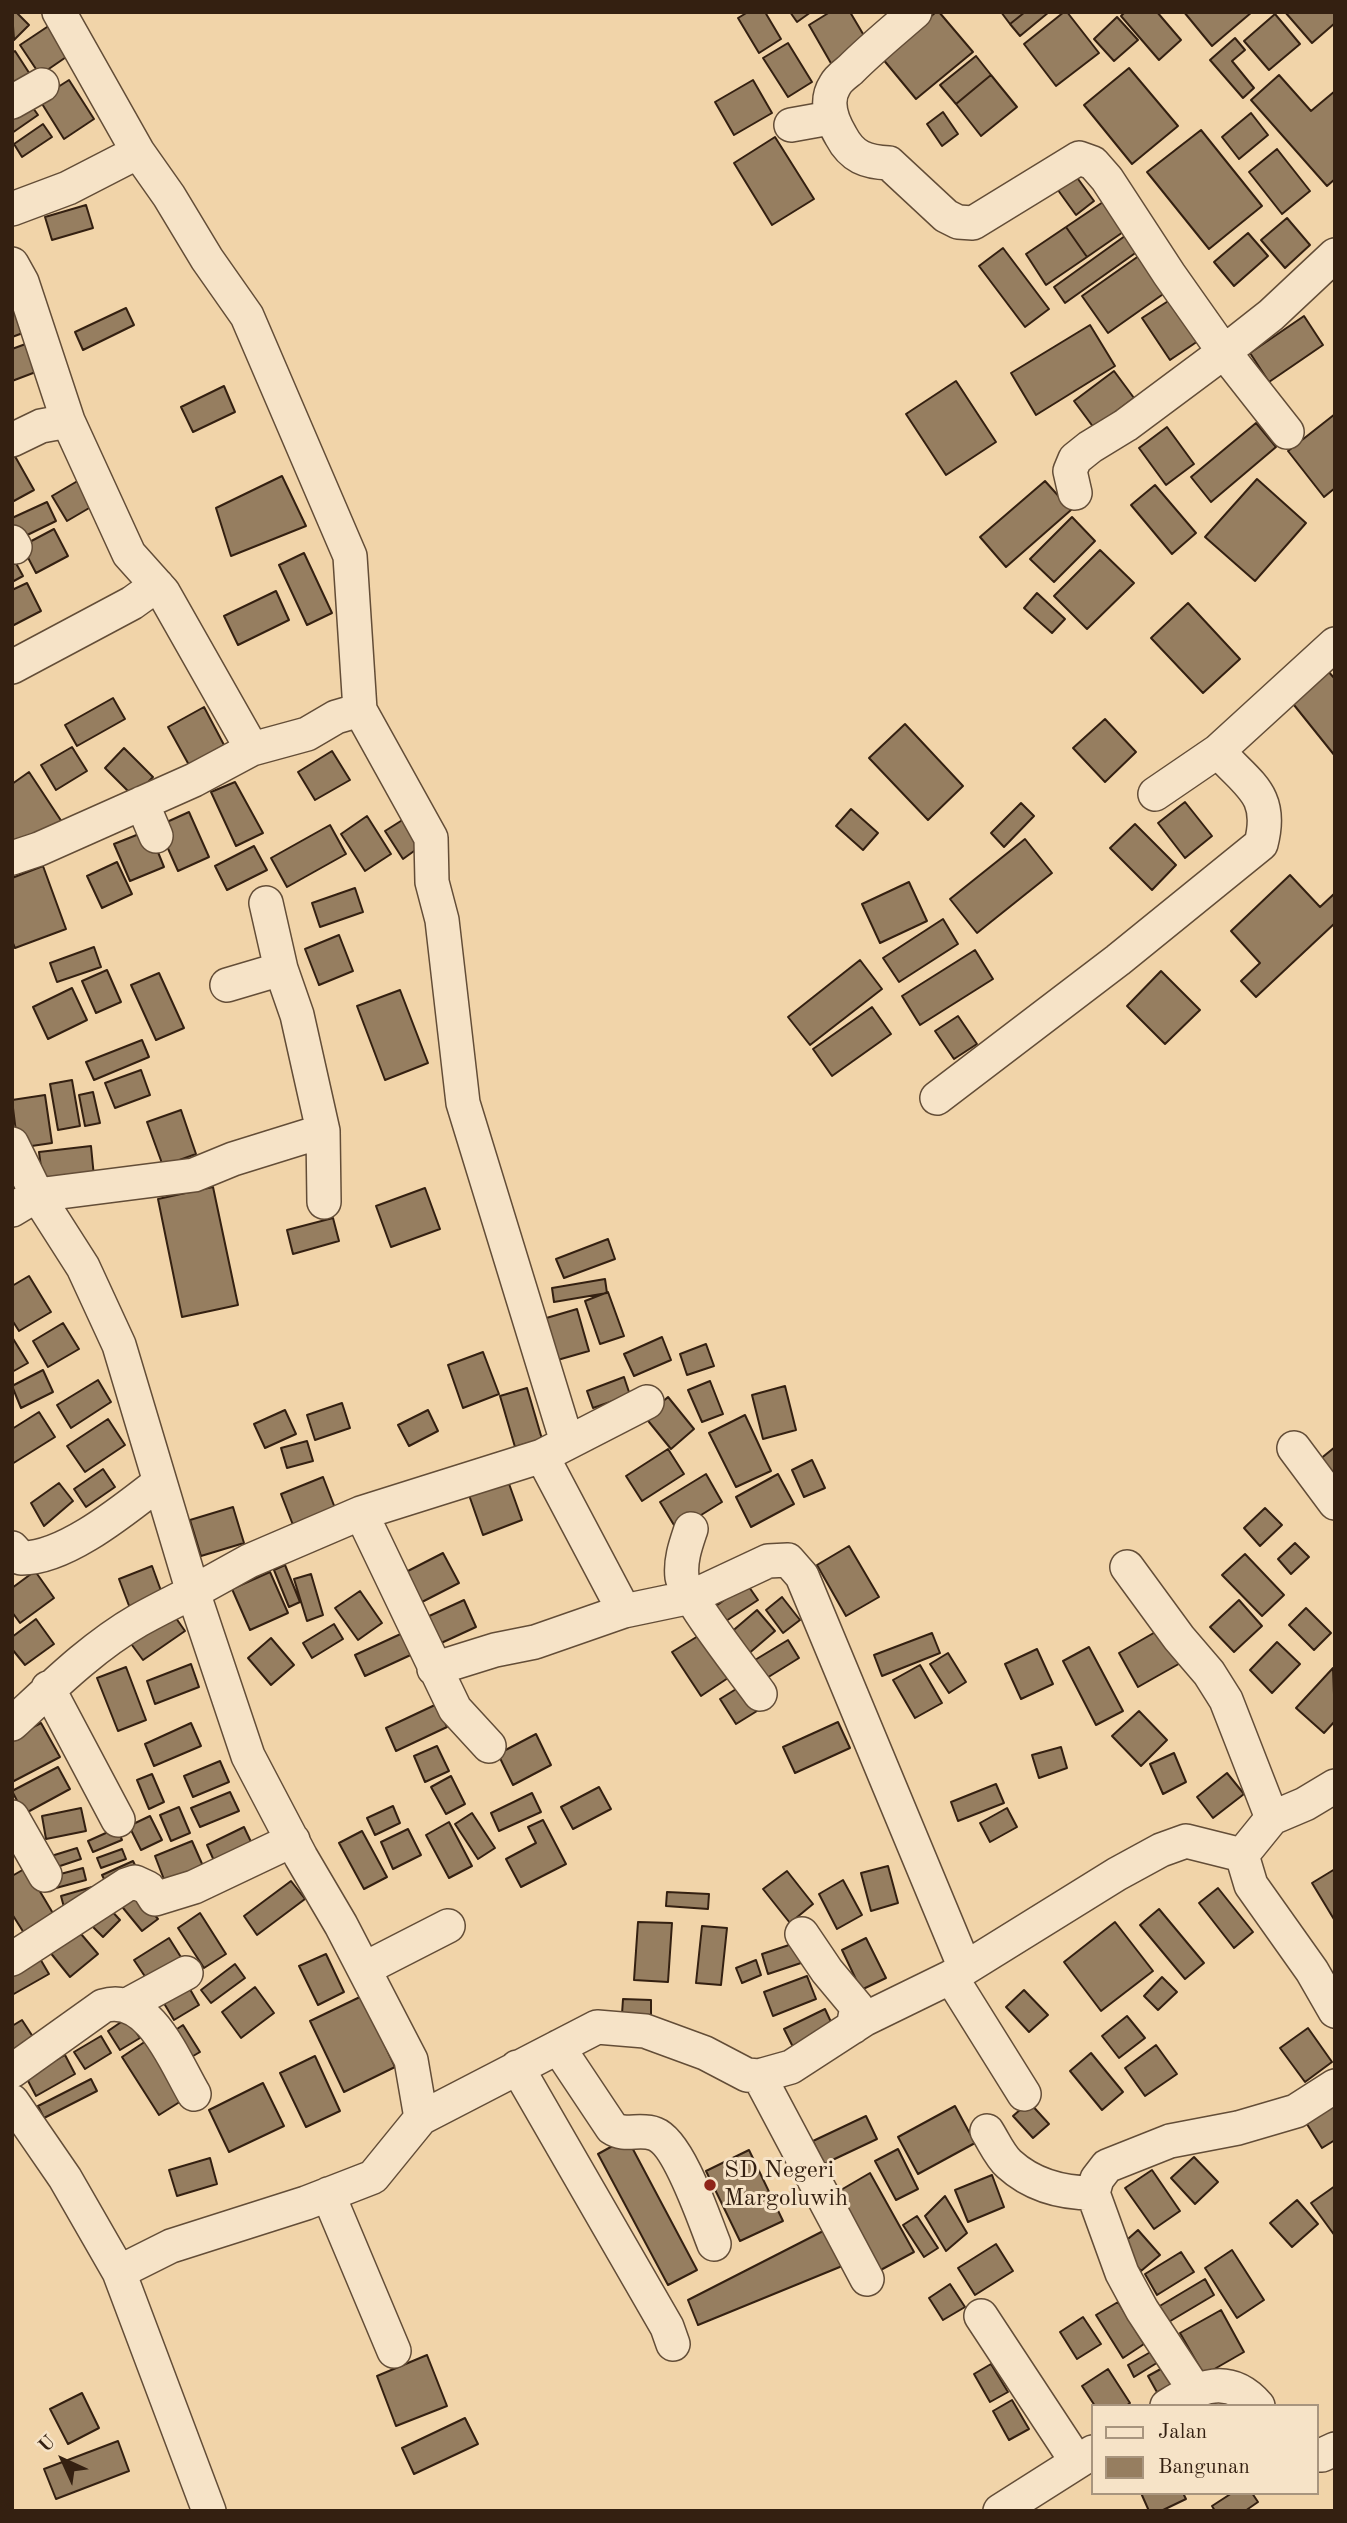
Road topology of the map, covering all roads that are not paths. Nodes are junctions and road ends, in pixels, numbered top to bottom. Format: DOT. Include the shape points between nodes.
graph roads {
  1 [pos="59,12"];
  2 [pos="915,12"];
  3 [pos="42,85"];
  4 [pos="12,102"];
  5 [pos="830,118"];
  6 [pos="791,125"];
  7 [pos="138,152"];
  8 [pos="12,209"];
  9 [pos="1335,255"];
  10 [pos="12,264"];
  11 [pos="1224,352"];
  12 [pos="68,421"];
  13 [pos="1287,432"];
  14 [pos="12,440"];
  15 [pos="1075,493"];
  16 [pos="158,585"];
  17 [pos="1335,644"];
  18 [pos="16,655"];
  19 [pos="360,710"];
  20 [pos="1229,741"];
  21 [pos="252,749"];
  22 [pos="1155,794"];
  23 [pos="142,803"];
  24 [pos="156,836"];
  25 [pos="12,858"];
  26 [pos="266,903"];
  27 [pos="281,969"];
  28 [pos="227,985"];
  29 [pos="937,1097"];
  30 [pos="323,1132"];
  31 [pos="12,1144"];
  32 [pos="324,1202"];
  33 [pos="24,1203"];
  34 [pos="647,1402"];
  35 [pos="1294,1448"];
  36 [pos="555,1449"];
  37 [pos="160,1482"];
  38 [pos="1335,1503"];
  39 [pos="360,1514"];
  40 [pos="691,1529"];
  41 [pos="12,1548"];
  42 [pos="1127,1567"];
  43 [pos="193,1592"];
  44 [pos="691,1597"];
  45 [pos="624,1611"];
  46 [pos="434,1668"];
  47 [pos="48,1688"];
  48 [pos="760,1694"];
  49 [pos="13,1720"];
  50 [pos="489,1746"];
  51 [pos="1335,1786"];
  52 [pos="12,1818"];
  53 [pos="1272,1818"];
  54 [pos="118,1820"];
  55 [pos="292,1840"];
  56 [pos="1242,1855"];
  57 [pos="45,1875"];
  58 [pos="448,1926"];
  59 [pos="802,1934"];
  60 [pos="12,1959"];
  61 [pos="364,1969"];
  62 [pos="186,1973"];
  63 [pos="958,1973"];
  64 [pos="127,2004"];
  65 [pos="1335,2011"];
  66 [pos="853,2027"];
  67 [pos="558,2047"];
  68 [pos="517,2067"];
  69 [pos="12,2071"];
  70 [pos="759,2076"];
  71 [pos="1335,2087"];
  72 [pos="194,2094"];
  73 [pos="1024,2094"];
  74 [pos="12,2101"];
  75 [pos="421,2118"];
  76 [pos="987,2131"];
  77 [pos="1093,2193"];
  78 [pos="328,2194"];
  79 [pos="715,2244"];
  80 [pos="119,2272"];
  81 [pos="867,2279"];
  82 [pos="981,2316"];
  83 [pos="673,2344"];
  84 [pos="394,2351"];
  85 [pos="1181,2397"];
  86 [pos="1256,2404"];
  87 [pos="1085,2457"];
  88 [pos="209,2511"];
  89 [pos="1000,2511"];
  1 -- 7 [label="street"];
  2 -- 5 [label="street" via="834,85"];
  3 -- 4 [label="street"];
  5 -- 6 [label="street"];
  5 -- 11 [label="street" via="857,157 889,163 958,222 972,223 1079,158 1093,163"];
  7 -- 8 [label="street" via="68,188"];
  7 -- 19 [label="street" via="247,316 350,556"];
  9 -- 11 [label="street"];
  10 -- 12 [label="street"];
  11 -- 13 [label="street"];
  11 -- 15 [label="street" via="1075,459 1070,471"];
  12 -- 14 [label="street" via="41,426"];
  12 -- 16 [label="street" via="130,554"];
  16 -- 18 [label="street" via="132,603"];
  16 -- 21 [label="street"];
  17 -- 20 [label="street"];
  19 -- 21 [label="street" via="336,717 307,734"];
  19 -- 36 [label="street" via="431,838 432,882 442,920 463,1103"];
  20 -- 22 [label="street"];
  20 -- 29 [label="street" via="1264,803 1261,844"];
  21 -- 23 [label="street"];
  23 -- 24 [label="street"];
  23 -- 25 [label="street"];
  26 -- 27 [label="street"];
  27 -- 28 [label="street"];
  27 -- 30 [label="street" via="297,1015"];
  30 -- 32 [label="street"];
  30 -- 33 [label="street" via="194,1175"];
  31 -- 33 [label="street"];
  33 -- 37 [label="street" via="83,1267 119,1345"];
  34 -- 36 [label="street"];
  35 -- 38 [label="street"];
  36 -- 39 [label="street"];
  36 -- 45 [label="street"];
  37 -- 41 [label="street" via="108,1521 47,1555 21,1558"];
  37 -- 43 [label="street"];
  39 -- 43 [label="street" via="250,1561"];
  39 -- 46 [label="street"];
  40 -- 44 [label="street" via="683,1553 682,1578"];
  42 -- 53 [label="street" via="1226,1700"];
  43 -- 47 [label="street" via="138,1620"];
  43 -- 55 [label="street" via="248,1756"];
  44 -- 45 [label="street"];
  44 -- 48 [label="street"];
  44 -- 63 [label="street" via="768,1561 788,1560 802,1576"];
  45 -- 46 [label="street" via="535,1642"];
  46 -- 50 [label="street" via="455,1709"];
  47 -- 49 [label="street"];
  47 -- 54 [label="street"];
  51 -- 53 [label="street"];
  52 -- 57 [label="street"];
  53 -- 56 [label="street"];
  55 -- 60 [label="street" via="194,1887 155,1899 148,1888 135,1882 126,1885"];
  55 -- 61 [label="street"];
  56 -- 63 [label="street" via="1186,1841 1161,1850"];
  56 -- 65 [label="street" via="1251,1885"];
  58 -- 61 [label="street"];
  59 -- 66 [label="street" via="857,2007"];
  61 -- 75 [label="street" via="411,2060"];
  62 -- 64 [label="street"];
  63 -- 66 [label="street"];
  63 -- 73 [label="street"];
  64 -- 69 [label="street" via="103,2006"];
  64 -- 72 [label="street" via="153,2024"];
  66 -- 70 [label="street" via="791,2067"];
  67 -- 68 [label="street"];
  67 -- 70 [label="street" via="597,2027 645,2031"];
  67 -- 79 [label="street" via="612,2128 620,2133 653,2133 676,2152"];
  68 -- 75 [label="street"];
  68 -- 83 [label="street"];
  70 -- 81 [label="street"];
  71 -- 77 [label="street" via="1296,2111 1170,2141 1107,2166"];
  74 -- 80 [label="street" via="65,2178"];
  75 -- 78 [label="street" via="373,2177"];
  76 -- 77 [label="street" via="1007,2163 1028,2178 1071,2193"];
  77 -- 85 [label="street" via="1122,2273"];
  78 -- 80 [label="street" via="171,2246"];
  78 -- 84 [label="street"];
  80 -- 88 [label="street"];
  82 -- 87 [label="street"];
  85 -- 86 [label="street" via="1230,2386"];
  87 -- 89 [label="street"];
}
